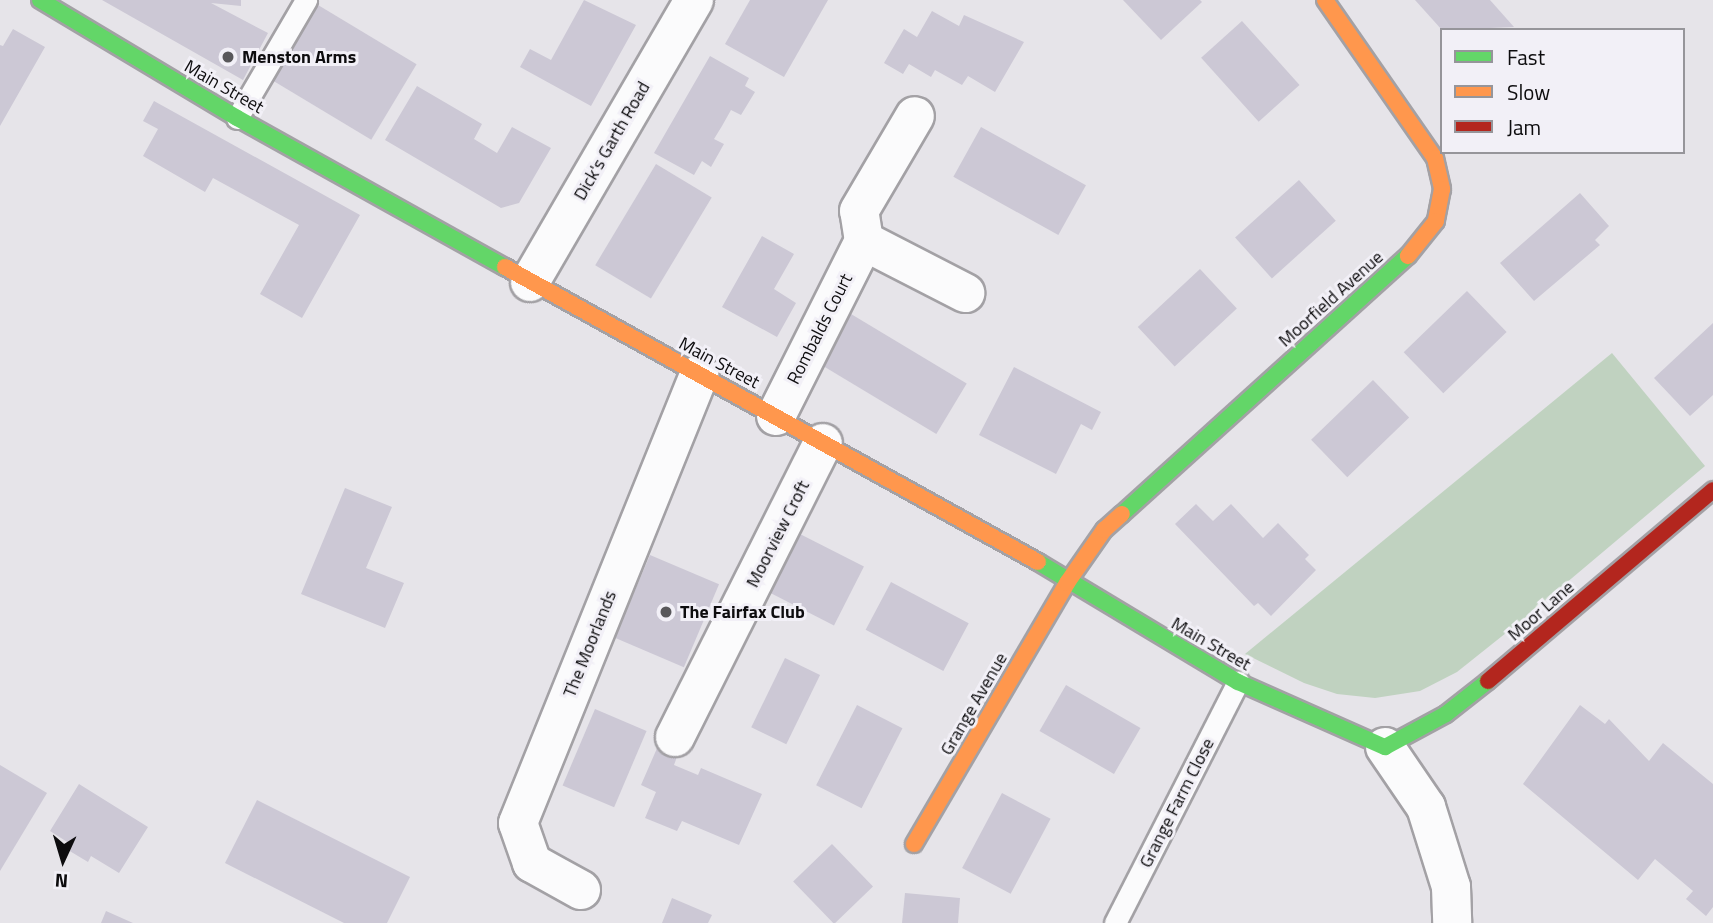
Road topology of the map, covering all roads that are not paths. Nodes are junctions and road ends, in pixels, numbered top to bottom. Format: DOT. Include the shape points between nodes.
graph roads {
  1 [pos="40,0"];
  2 [pos="306,0"];
  3 [pos="694,0"];
  4 [pos="1325,0"];
  5 [pos="915,116"];
  6 [pos="237,118"];
  7 [pos="864,241"];
  8 [pos="530,282"];
  9 [pos="965,293"];
  10 [pos="699,374"];
  11 [pos="776,416"];
  12 [pos="823,443"];
  13 [pos="1713,490"];
  14 [pos="1067,583"];
  15 [pos="1238,682"];
  16 [pos="676,737"];
  17 [pos="1385,747"];
  18 [pos="914,844"];
  19 [pos="582,890"];
  20 [pos="1115,923"];
  21 [pos="1452,923"];
  1 -- 6 [label="street, Main Street"];
  2 -- 6 [label="lane"];
  3 -- 8 [label="street, Dick's Garth Road"];
  4 -- 14 [label="street, Moorfield Avenue" via="1435,158 1442,190 1436,220 1424,241 1104,530"];
  5 -- 7 [label="street" via="859,211"];
  6 -- 8 [label="street, Main Street"];
  7 -- 9 [label="street"];
  7 -- 11 [label="street, Rombalds Court"];
  8 -- 10 [label="street, Main Street"];
  10 -- 11 [label="street, Main Street"];
  10 -- 19 [label="street, The Moorlands" via="518,823 532,863"];
  11 -- 12 [label="street, Main Street"];
  12 -- 14 [label="street, Main Street" via="1053,570"];
  12 -- 16 [label="street, Moorview Croft"];
  13 -- 17 [label="street, Moor Lane" via="1504,669 1446,714"];
  14 -- 15 [label="street, Main Street"];
  14 -- 18 [label="street, Grange Avenue"];
  15 -- 17 [label="street, Main Street"];
  15 -- 20 [label="lane, Grange Farm Close"];
  17 -- 21 [label="street" via="1426,807 1451,887"];
}
